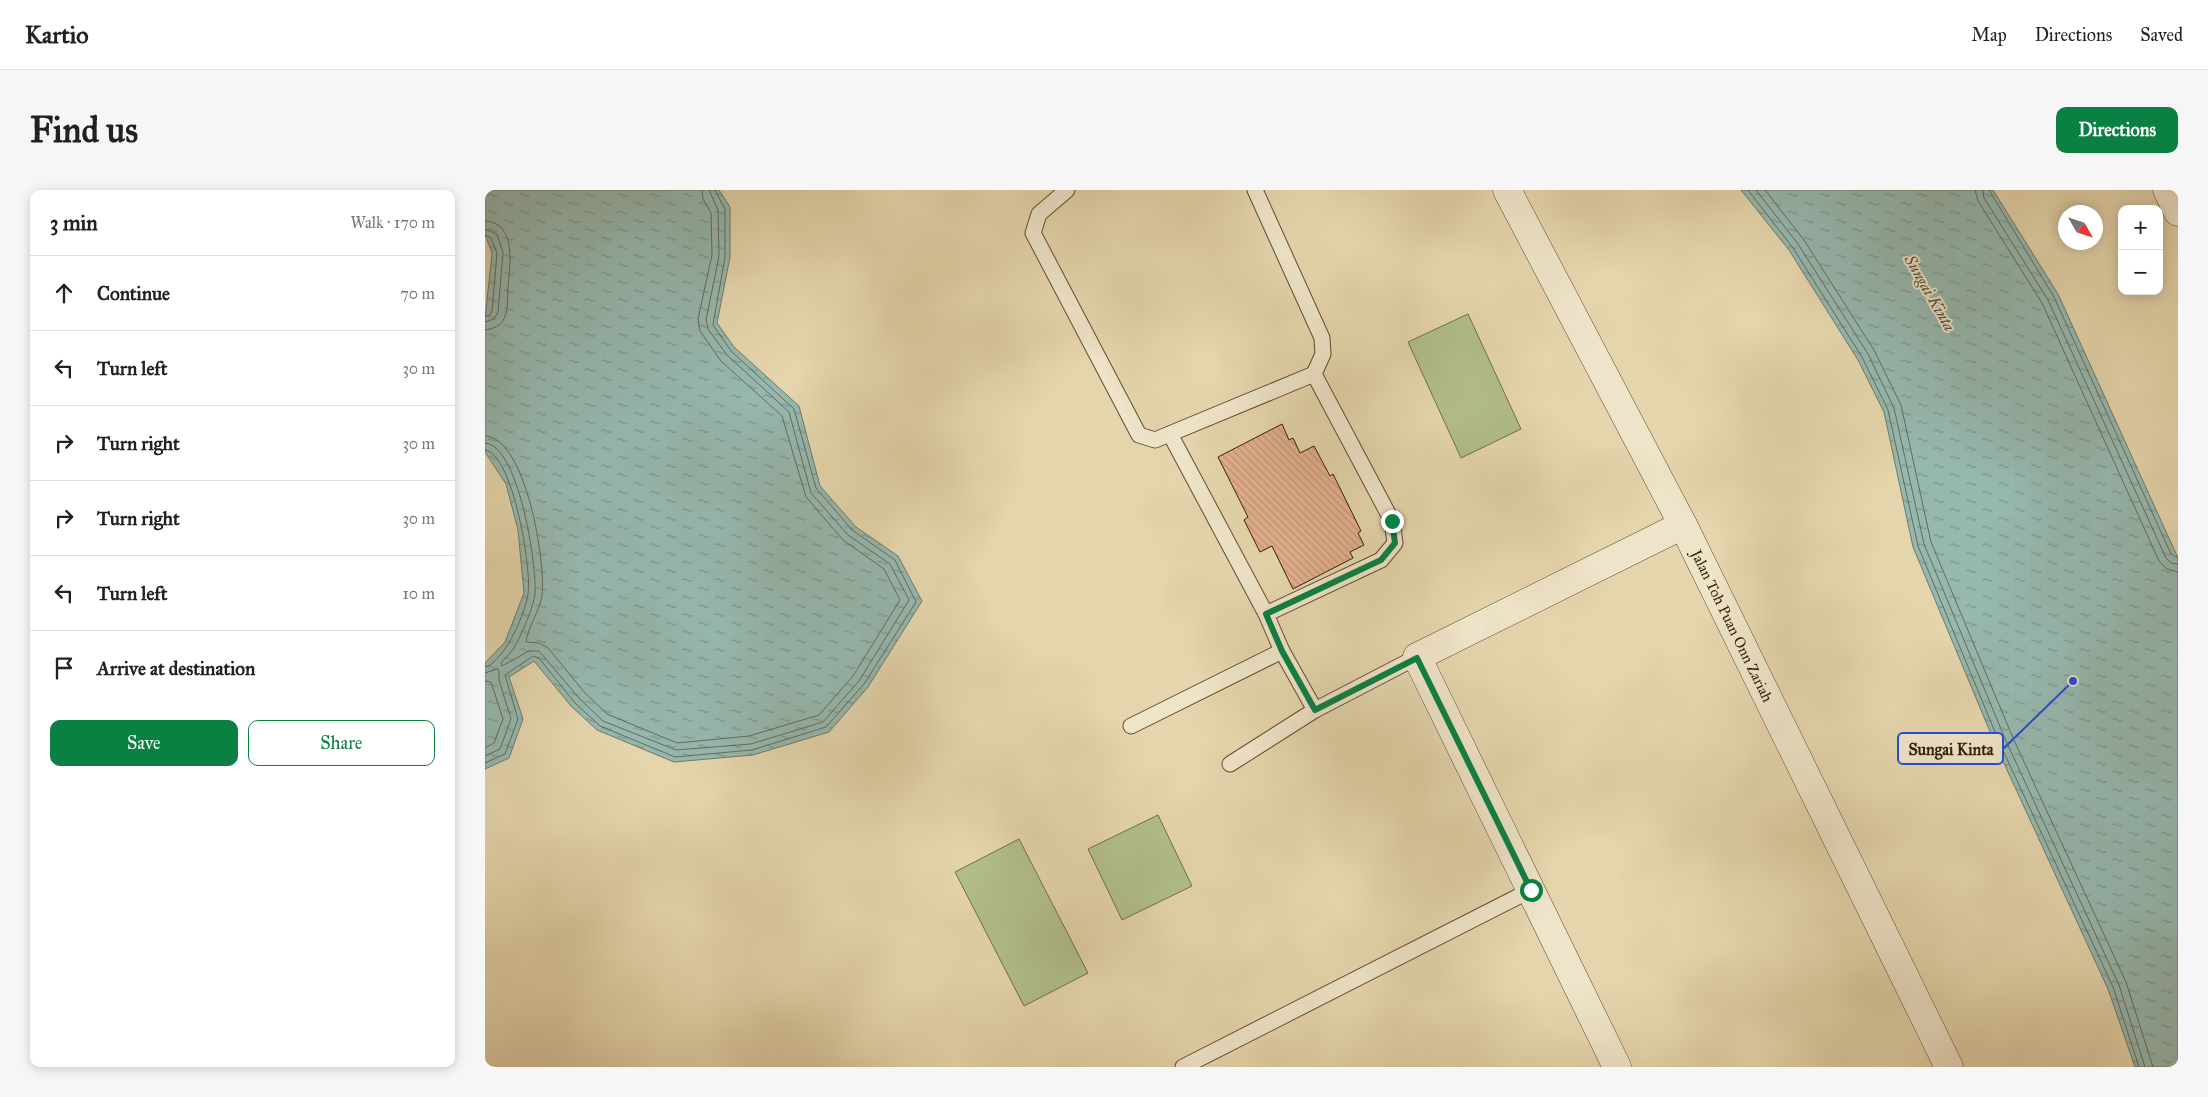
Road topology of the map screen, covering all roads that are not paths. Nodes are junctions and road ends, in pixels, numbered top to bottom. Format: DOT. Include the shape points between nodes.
graph roads {
  1 [pos="1067,190"];
  2 [pos="1255,190"];
  3 [pos="1507,190"];
  4 [pos="2167,190"];
  5 [pos="2178,212"];
  6 [pos="1314,374"];
  7 [pos="1171,434"];
  8 [pos="1683,525"];
  9 [pos="1266,614"];
  10 [pos="1282,651"];
  11 [pos="1417,658"];
  12 [pos="1315,710"];
  13 [pos="1131,726"];
  14 [pos="1230,764"];
  15 [pos="1531,890"];
  16 [pos="1183,1067"];
  17 [pos="1617,1067"];
  18 [pos="1949,1067"];
  1 -- 7 [label="lane" via="1039,214 1033,233 1139,435 1155,440"];
  2 -- 6 [label="lane" via="1322,338 1323,354"];
  3 -- 8 [label="street, Jalan Toh Puan Onn Zariah"];
  4 -- 5 [label="street"];
  6 -- 7 [label="lane"];
  6 -- 9 [label="lane" via="1392,521 1395,543 1381,560"];
  7 -- 9 [label="lane"];
  8 -- 11 [label="street"];
  8 -- 18 [label="street, Jalan Toh Puan Onn Zariah"];
  9 -- 10 [label="lane"];
  10 -- 12 [label="lane"];
  10 -- 13 [label="lane"];
  11 -- 12 [label="lane"];
  11 -- 15 [label="street"];
  12 -- 14 [label="lane"];
  15 -- 16 [label="lane"];
  15 -- 17 [label="street"];
}
